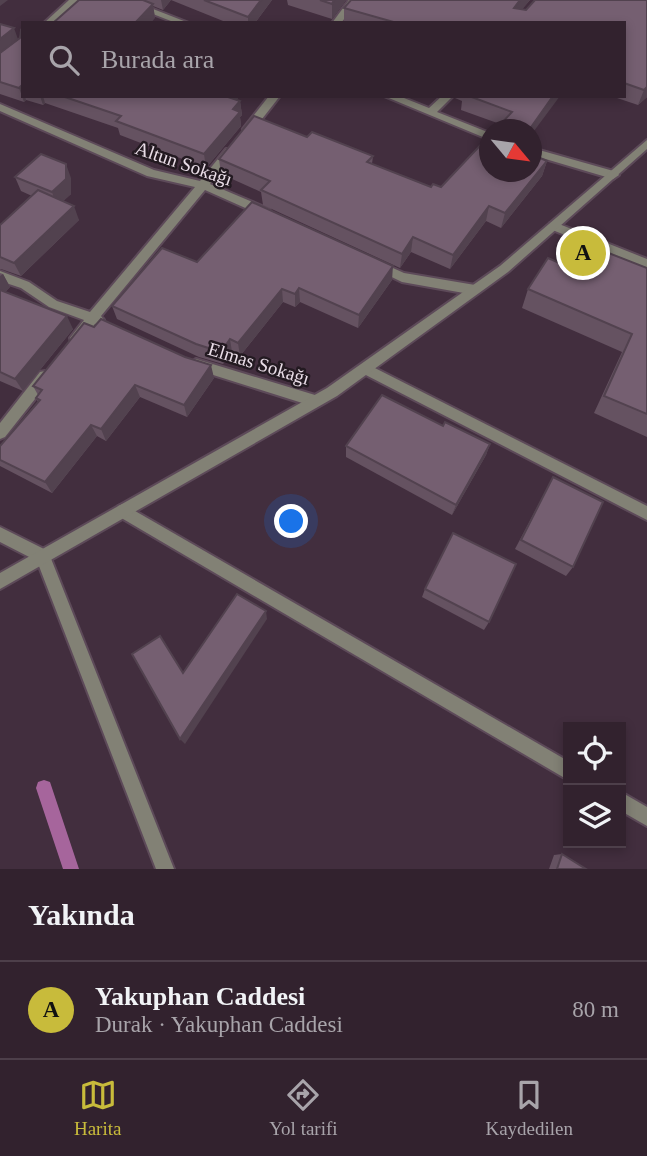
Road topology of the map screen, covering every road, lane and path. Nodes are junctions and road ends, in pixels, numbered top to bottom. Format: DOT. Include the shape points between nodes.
graph roads {
  1 [pos="74,0"];
  2 [pos="122,0"];
  3 [pos="354,0"];
  4 [pos="50,21"];
  5 [pos="180,21"];
  6 [pos="338,21"];
  7 [pos="273,98"];
  8 [pos="394,98"];
  9 [pos="446,98"];
  10 [pos="0,107"];
  11 [pos="431,112"];
  12 [pos="479,133"];
  13 [pos="647,143"];
  14 [pos="542,155"];
  15 [pos="613,176"];
  16 [pos="203,185"];
  17 [pos="277,218"];
  18 [pos="554,226"];
  19 [pos="359,256"];
  20 [pos="647,264"];
  21 [pos="0,276"];
  22 [pos="475,290"];
  23 [pos="93,317"];
  24 [pos="114,327"];
  25 [pos="67,349"];
  26 [pos="182,358"];
  27 [pos="365,368"];
  28 [pos="50,370"];
  29 [pos="315,401"];
  30 [pos="0,433"];
  31 [pos="123,511"];
  32 [pos="647,513"];
  33 [pos="0,534"];
  34 [pos="44,556"];
  35 [pos="0,581"];
  36 [pos="563,768"];
  37 [pos="626,804"];
  38 [pos="647,817"];
  39 [pos="165,869"];
  1 -- 4 [label="street"];
  2 -- 5 [label="street"];
  3 -- 6 [label="street"];
  7 -- 16 [label="street"];
  8 -- 11 [label="street"];
  9 -- 11 [label="street"];
  10 -- 16 [label="street, Altun Sokağı" via="151,173"];
  11 -- 12 [label="street"];
  13 -- 15 [label="street"];
  14 -- 15 [label="street"];
  15 -- 18 [label="street"];
  16 -- 17 [label="street, Altun Sokağı"];
  16 -- 23 [label="street"];
  18 -- 20 [label="street"];
  18 -- 22 [label="street"];
  19 -- 22 [label="street" via="402,277"];
  21 -- 23 [label="street" via="25,285 53,304"];
  22 -- 27 [label="street"];
  23 -- 24 [label="street"];
  23 -- 25 [label="street"];
  26 -- 29 [label="street, Elmas Sokağı"];
  27 -- 29 [label="street"];
  27 -- 32 [label="street"];
  28 -- 30 [label="street"];
  29 -- 31 [label="street"];
  31 -- 34 [label="street"];
  31 -- 36 [label="street"];
  33 -- 34 [label="street"];
  34 -- 35 [label="street"];
  34 -- 39 [label="street"];
  37 -- 38 [label="street"];
}
